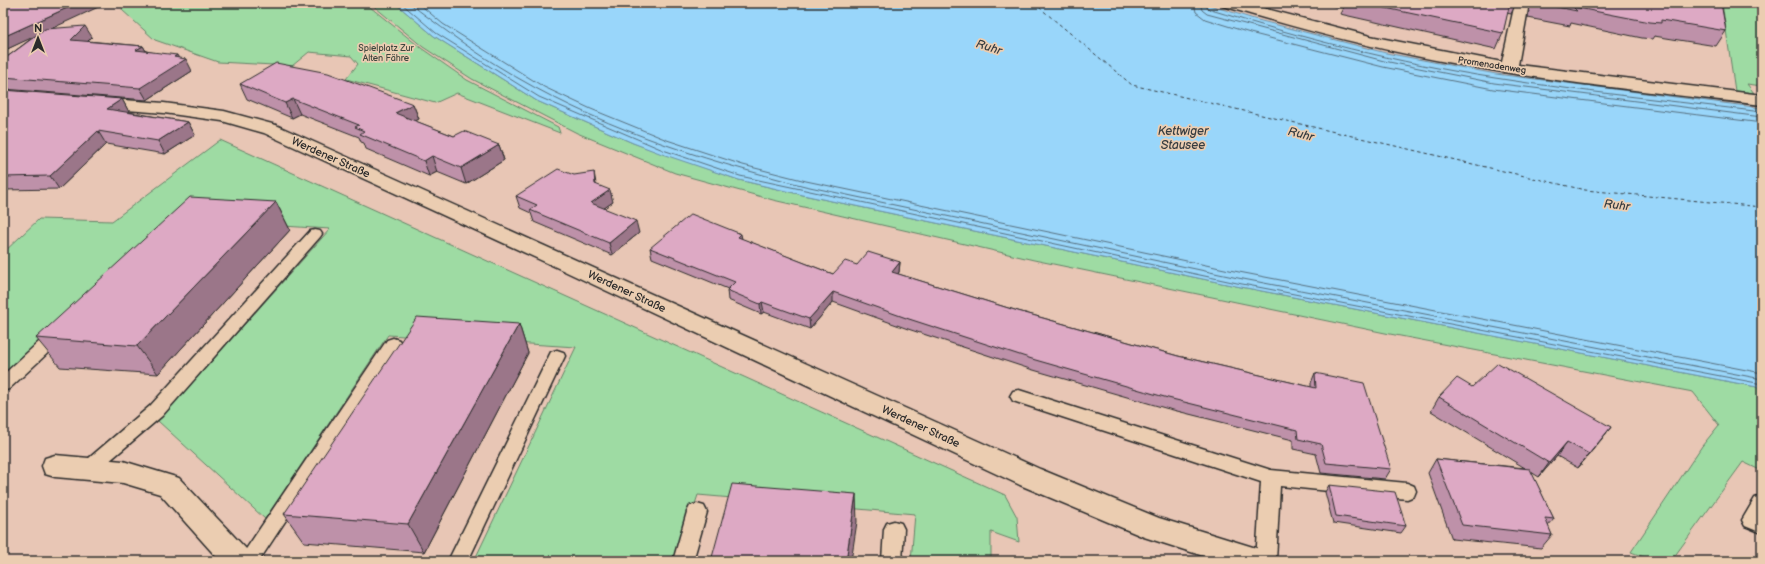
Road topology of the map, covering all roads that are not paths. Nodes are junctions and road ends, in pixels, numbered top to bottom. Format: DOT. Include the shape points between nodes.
graph roads {
  1 [pos="1228,3"];
  2 [pos="1522,3"];
  3 [pos="1509,68"];
  4 [pos="1762,100"];
  5 [pos="78,101"];
  6 [pos="315,234"];
  7 [pos="72,321"];
  8 [pos="393,344"];
  9 [pos="557,356"];
  10 [pos="3,385"];
  11 [pos="1019,396"];
  12 [pos="55,466"];
  13 [pos="88,468"];
  14 [pos="1272,478"];
  15 [pos="1408,491"];
  16 [pos="1762,504"];
  17 [pos="697,512"];
  18 [pos="1762,525"];
  19 [pos="894,529"];
  20 [pos="1241,558"];
  21 [pos="239,561"];
  22 [pos="248,561"];
  23 [pos="458,561"];
  24 [pos="683,561"];
  25 [pos="892,561"];
  26 [pos="1266,561"];
  1 -- 3 [label="main road, Promenadenweg" via="1386,44"];
  2 -- 3 [label="main road"];
  3 -- 4 [label="main road, Promenadenweg"];
  5 -- 20 [label="main road, Werdener Straße" via="224,116 270,129 1030,477 1154,528"];
  6 -- 13 [label="lane" via="156,411"];
  7 -- 10 [label="lane"];
  8 -- 22 [label="lane"];
  9 -- 23 [label="lane"];
  11 -- 14 [label="lane"];
  12 -- 13 [label="main road"];
  13 -- 21 [label="main road" via="123,472 169,486"];
  14 -- 15 [label="lane"];
  14 -- 26 [label="lane"];
  16 -- 18 [label="lane" via="1752,520"];
  17 -- 24 [label="lane"];
  19 -- 25 [label="lane"];
}
